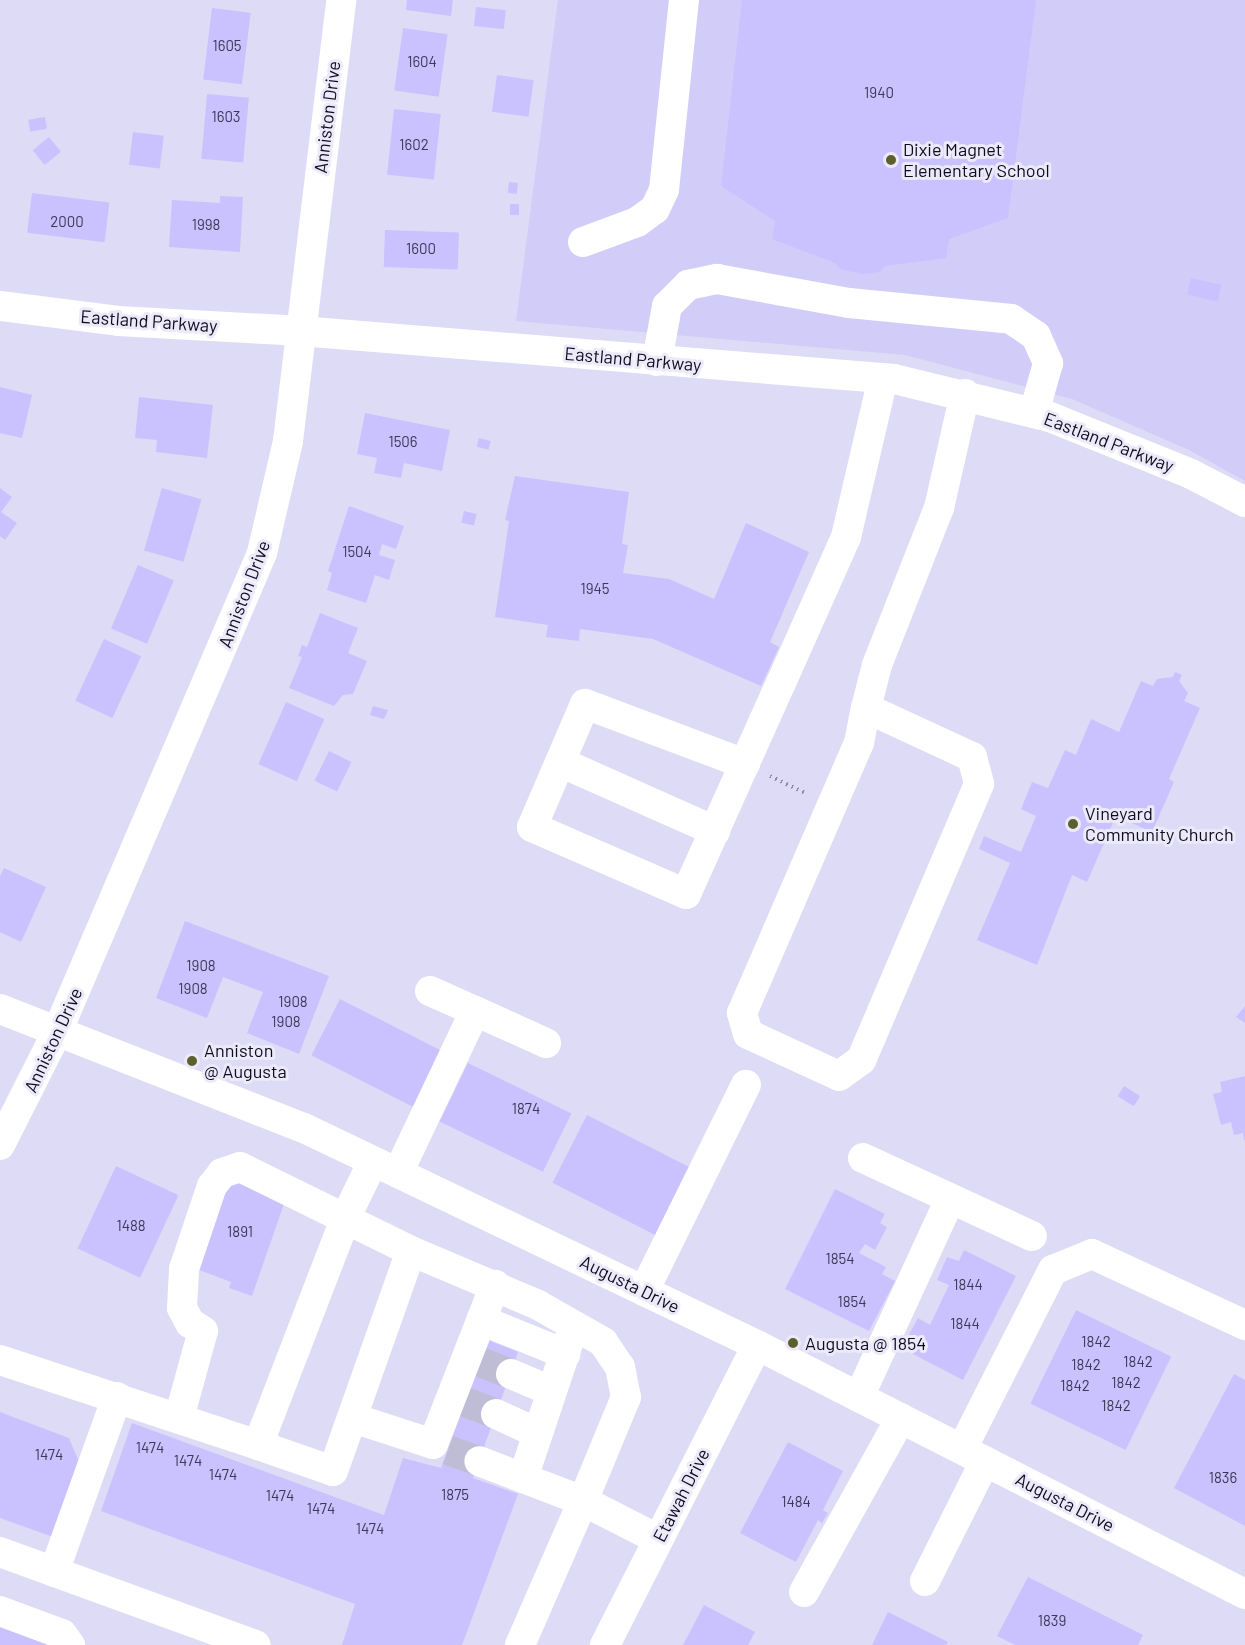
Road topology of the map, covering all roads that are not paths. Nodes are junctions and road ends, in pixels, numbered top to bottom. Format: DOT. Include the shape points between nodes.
graph roads {
  1 [pos="341,0"];
  2 [pos="684,0"];
  3 [pos="583,242"];
  4 [pos="0,306"];
  5 [pos="300,331"];
  6 [pos="657,361"];
  7 [pos="883,378"];
  8 [pos="965,394"];
  9 [pos="1034,413"];
  10 [pos="1245,502"];
  11 [pos="866,708"];
  12 [pos="560,762"];
  13 [pos="745,764"];
  14 [pos="715,831"];
  15 [pos="430,992"];
  16 [pos="0,1009"];
  17 [pos="475,1011"];
  18 [pos="58,1030"];
  19 [pos="546,1043"];
  20 [pos="746,1085"];
  21 [pos="0,1145"];
  22 [pos="863,1158"];
  23 [pos="386,1167"];
  24 [pos="950,1199"];
  25 [pos="345,1219"];
  26 [pos="1032,1236"];
  27 [pos="411,1251"];
  28 [pos="495,1285"];
  29 [pos="644,1291"];
  30 [pos="481,1320"];
  31 [pos="1245,1325"];
  32 [pos="570,1340"];
  33 [pos="757,1345"];
  34 [pos="0,1360"];
  35 [pos="511,1374"];
  36 [pos="551,1391"];
  37 [pos="117,1397"];
  38 [pos="859,1397"];
  39 [pos="496,1414"];
  40 [pos="179,1418"];
  41 [pos="352,1418"];
  42 [pos="902,1418"];
  43 [pos="537,1433"];
  44 [pos="258,1445"];
  45 [pos="973,1455"];
  46 [pos="479,1461"];
  47 [pos="523,1478"];
  48 [pos="583,1501"];
  49 [pos="658,1539"];
  50 [pos="0,1552"];
  51 [pos="54,1572"];
  52 [pos="925,1581"];
  53 [pos="804,1592"];
  54 [pos="1245,1594"];
  55 [pos="0,1611"];
  56 [pos="70,1645"];
  57 [pos="256,1645"];
  58 [pos="520,1645"];
  59 [pos="605,1645"];
  1 -- 5 [label="street, Anniston Drive"];
  2 -- 3 [label="street" via="663,190 655,209 637,222"];
  4 -- 5 [label="street, Eastland Parkway" via="118,321"];
  5 -- 6 [label="street, Eastland Parkway"];
  5 -- 18 [label="street, Anniston Drive" via="288,441 262,553"];
  6 -- 7 [label="street, Eastland Parkway"];
  6 -- 9 [label="street" via="668,306 688,285 717,279 849,303 1011,319 1036,336 1048,363"];
  7 -- 8 [label="street, Eastland Parkway"];
  7 -- 13 [label="street" via="846,537"];
  8 -- 9 [label="street, Eastland Parkway"];
  8 -- 11 [label="street" via="939,508 878,665"];
  9 -- 10 [label="street, Eastland Parkway" via="1126,446"];
  11 -- 11 [label="street" via="859,743 742,1013 748,1034 838,1076 861,1060 979,784 972,757"];
  12 -- 13 [label="street" via="585,704"];
  12 -- 14 [label="street"];
  12 -- 14 [label="street" via="532,827 686,894"];
  13 -- 14 [label="street"];
  15 -- 17 [label="street"];
  16 -- 18 [label="street, Augusta Drive"];
  17 -- 19 [label="street"];
  17 -- 23 [label="street"];
  18 -- 21 [label="street, Anniston Drive"];
  18 -- 23 [label="street, Augusta Drive" via="304,1128"];
  20 -- 29 [label="street"];
  22 -- 24 [label="street"];
  23 -- 25 [label="street"];
  23 -- 29 [label="street, Augusta Drive"];
  24 -- 26 [label="street"];
  24 -- 38 [label="street"];
  25 -- 27 [label="street"];
  25 -- 40 [label="street" via="240,1167 222,1173 212,1186 184,1269 182,1308 190,1323 203,1331"];
  25 -- 44 [label="street"];
  27 -- 28 [label="street"];
  27 -- 41 [label="street"];
  28 -- 30 [label="street"];
  28 -- 32 [label="street"];
  29 -- 33 [label="street, Augusta Drive"];
  30 -- 32 [label="street"];
  30 -- 41 [label="street" via="472,1359 440,1448"];
  31 -- 45 [label="street" via="1092,1254 1053,1270"];
  32 -- 36 [label="street"];
  32 -- 48 [label="street" via="603,1342 620,1367 626,1397"];
  33 -- 38 [label="street, Augusta Drive"];
  33 -- 49 [label="street, Etawah Drive"];
  34 -- 37 [label="street"];
  35 -- 36 [label="street"];
  36 -- 43 [label="street"];
  37 -- 40 [label="street"];
  37 -- 51 [label="street"];
  38 -- 42 [label="street, Augusta Drive"];
  39 -- 43 [label="street"];
  40 -- 44 [label="street"];
  41 -- 44 [label="street" via="333,1471"];
  42 -- 45 [label="street, Augusta Drive"];
  42 -- 53 [label="street"];
  43 -- 47 [label="street"];
  45 -- 52 [label="street"];
  45 -- 54 [label="street, Augusta Drive"];
  46 -- 47 [label="street"];
  47 -- 48 [label="street"];
  48 -- 49 [label="street"];
  48 -- 58 [label="street"];
  49 -- 59 [label="street, Etawah Drive"];
  50 -- 51 [label="street"];
  51 -- 57 [label="street"];
  55 -- 56 [label="street" via="62,1634"];
}
